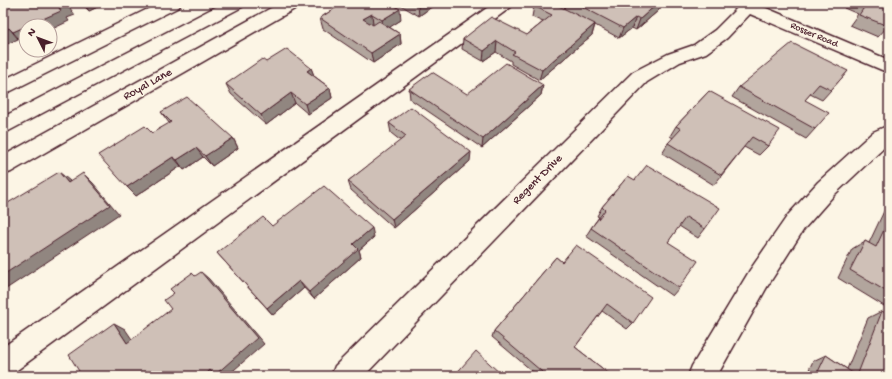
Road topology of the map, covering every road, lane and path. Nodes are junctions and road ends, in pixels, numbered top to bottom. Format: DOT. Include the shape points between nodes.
graph roads {
  1 [pos="173,3"];
  2 [pos="236,3"];
  3 [pos="292,3"];
  4 [pos="505,3"];
  5 [pos="746,4"];
  6 [pos="889,67"];
  7 [pos="3,88"];
  8 [pos="3,126"];
  9 [pos="889,133"];
  10 [pos="3,166"];
  11 [pos="3,363"];
  12 [pos="345,376"];
  13 [pos="702,376"];
  1 -- 7 [label="street"];
  2 -- 8 [label="street"];
  3 -- 10 [label="street, Royal Lane"];
  4 -- 11 [label="street"];
  5 -- 6 [label="street, Rosser Road"];
  5 -- 12 [label="street, Regent Drive" via="721,34 700,49 674,58 640,77"];
  9 -- 13 [label="street" via="880,138 834,180 796,223 763,272"];
}
